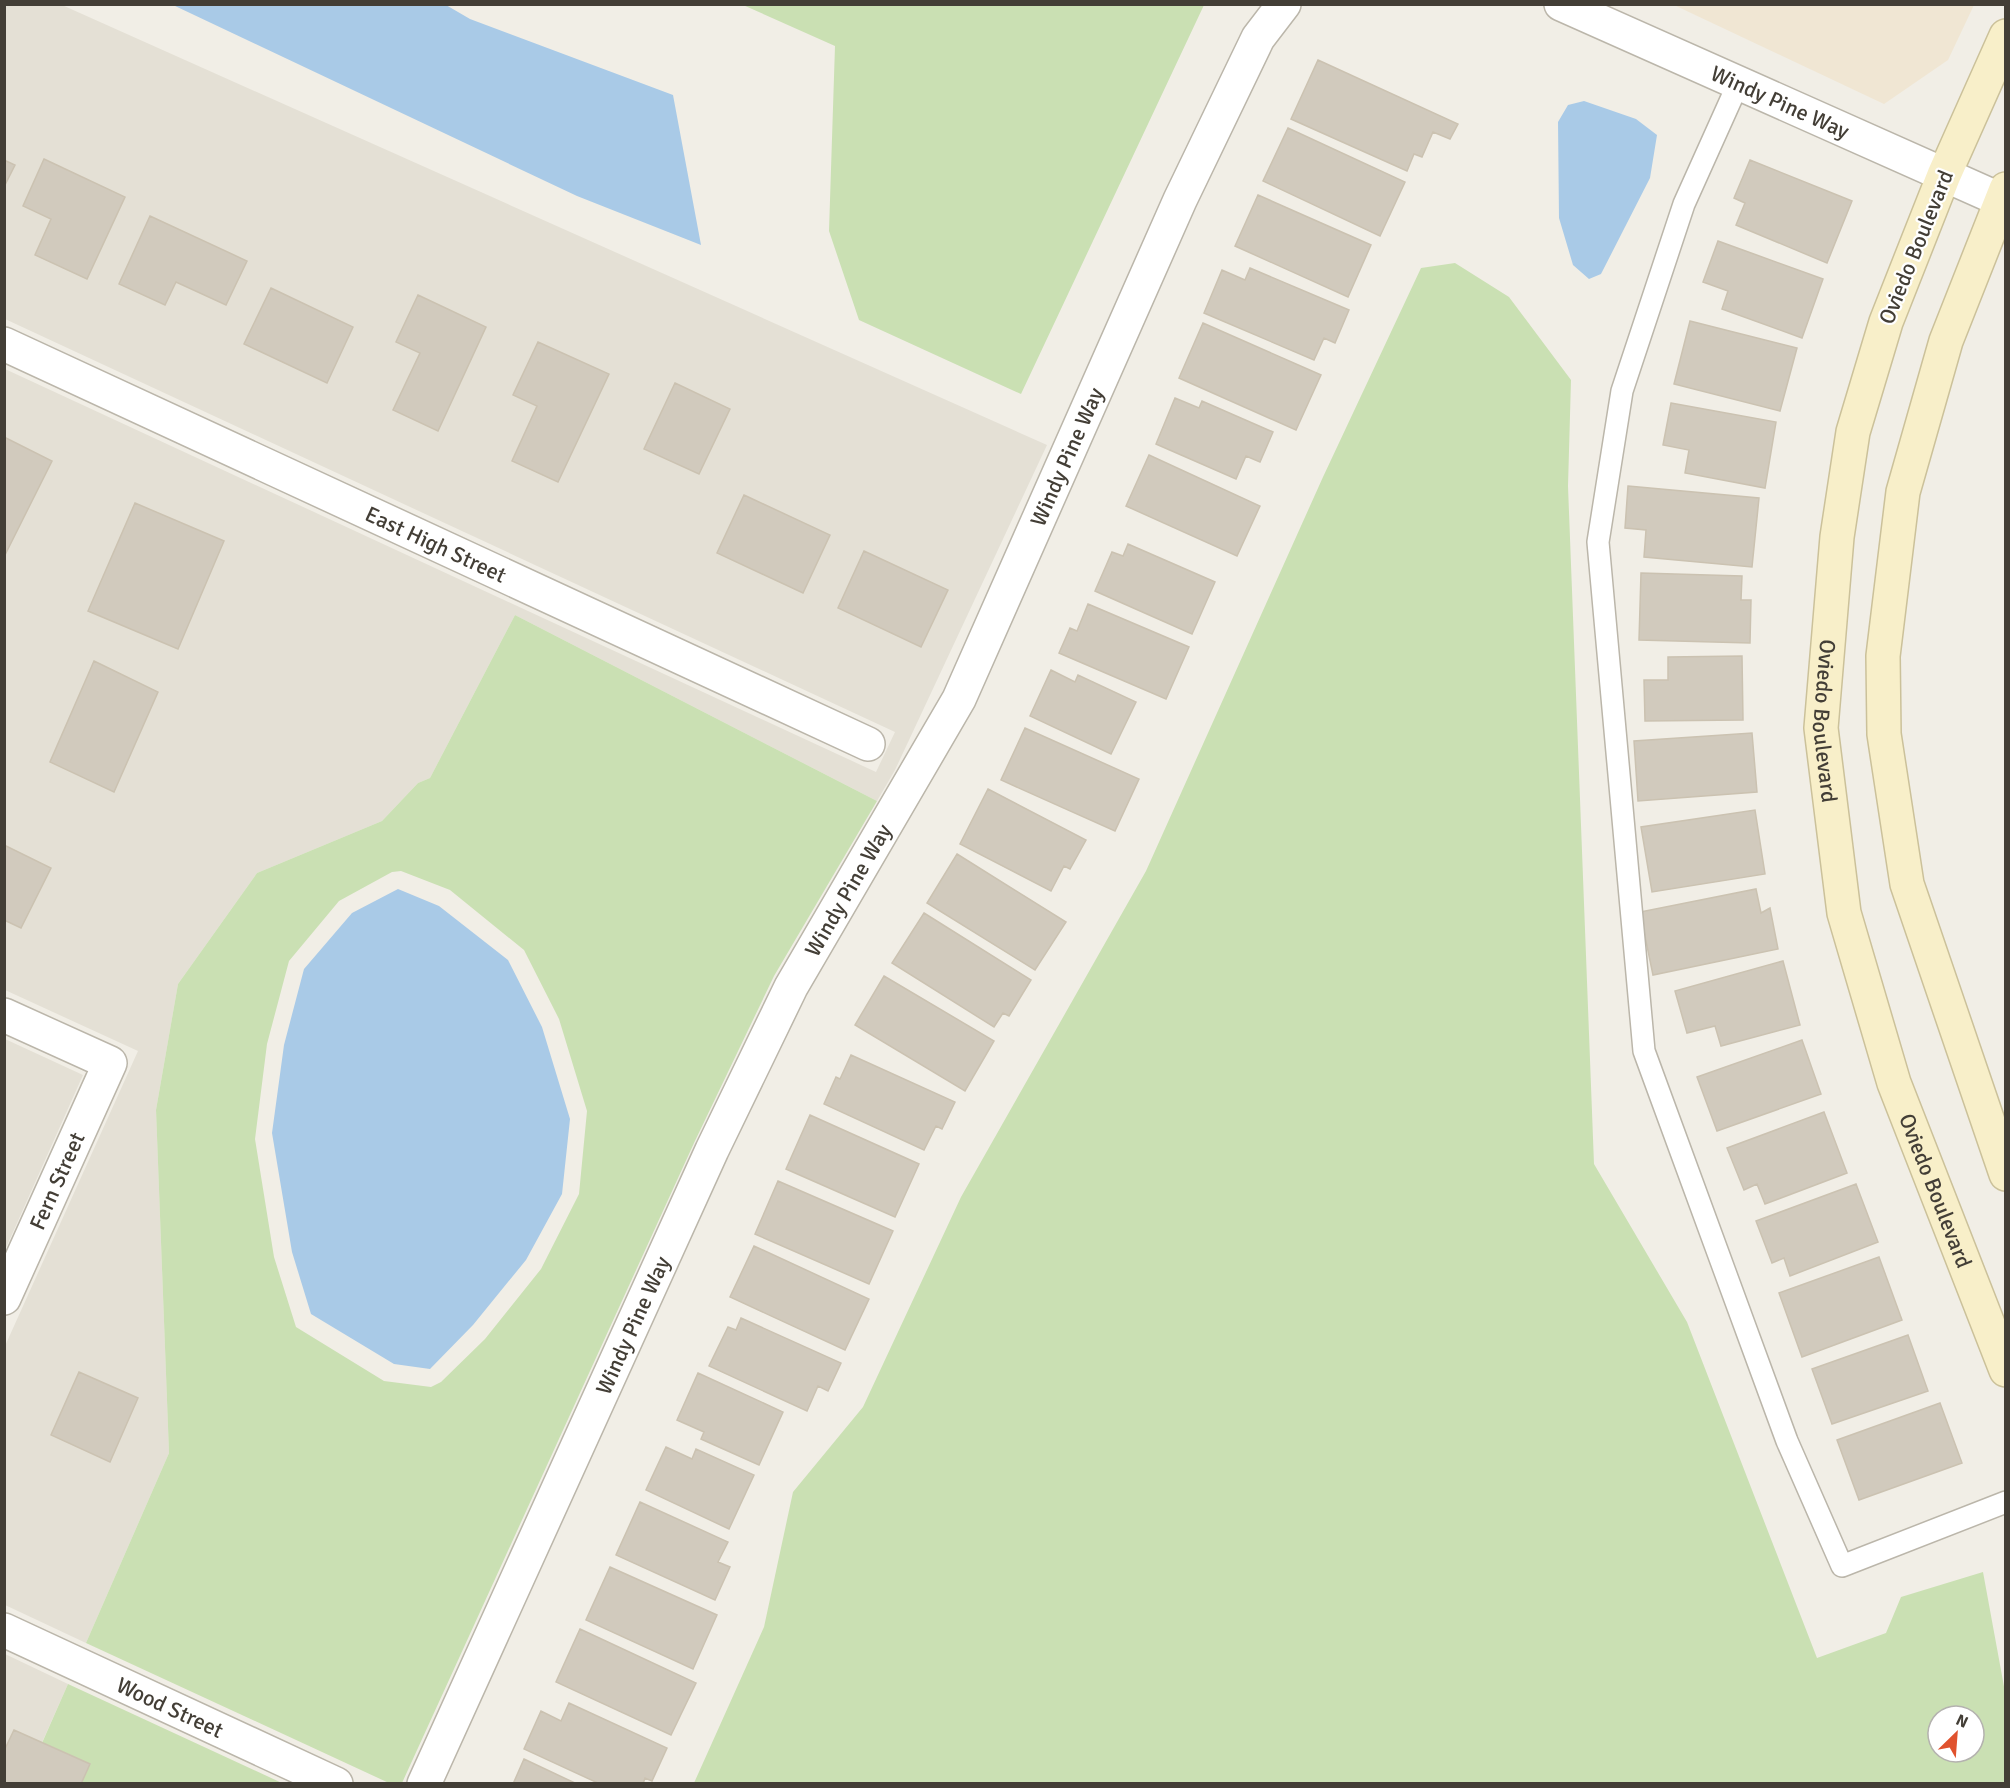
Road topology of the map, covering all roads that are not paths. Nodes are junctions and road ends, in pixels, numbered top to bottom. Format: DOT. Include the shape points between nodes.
graph roads {
  1 [pos="1284,4"];
  2 [pos="1561,4"];
  3 [pos="2006,36"];
  4 [pos="1738,84"];
  5 [pos="1944,175"];
  6 [pos="2003,195"];
  7 [pos="4,344"];
  8 [pos="868,744"];
  9 [pos="4,1015"];
  10 [pos="2006,1174"];
  11 [pos="4,1299"];
  12 [pos="2006,1370"];
  13 [pos="2006,1502"];
  14 [pos="4,1629"];
  15 [pos="336,1784"];
  16 [pos="424,1784"];
  1 -- 16 [label="street, Windy Pine Way" via="1258,38 1180,200 958,699 791,987 712,1150"];
  2 -- 4 [label="street, Windy Pine Way"];
  3 -- 5 [label="street, Oviedo Boulevard"];
  4 -- 5 [label="street, Windy Pine Way"];
  4 -- 13 [label="lane" via="1684,204 1622,391 1598,542 1644,1051 1787,1441 1842,1566"];
  5 -- 6 [label="street, Windy Pine Way"];
  5 -- 12 [label="street, Oviedo Boulevard" via="1886,322 1853,432 1837,537 1821,728 1844,913 1894,1083"];
  6 -- 10 [label="street" via="1946,341 1903,492 1883,656 1884,734 1907,884"];
  7 -- 8 [label="street, East High Street"];
  9 -- 11 [label="street, Fern Street" via="110,1063"];
  14 -- 15 [label="street, Wood Street"];
}
